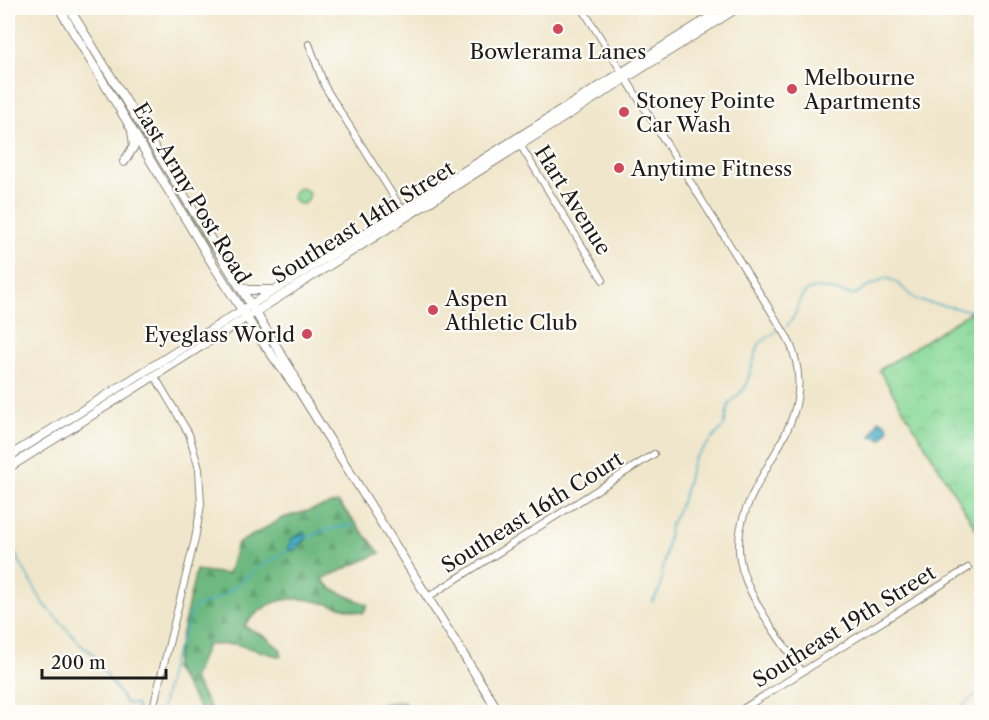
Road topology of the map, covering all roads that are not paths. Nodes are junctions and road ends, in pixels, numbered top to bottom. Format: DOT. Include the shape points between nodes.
graph roads {
  1 [pos="59,8"];
  2 [pos="69,8"];
  3 [pos="582,8"];
  4 [pos="725,8"];
  5 [pos="737,8"];
  6 [pos="76,34"];
  7 [pos="309,44"];
  8 [pos="107,69"];
  9 [pos="623,75"];
  10 [pos="131,126"];
  11 [pos="518,141"];
  12 [pos="124,162"];
  13 [pos="404,212"];
  14 [pos="603,280"];
  15 [pos="237,284"];
  16 [pos="274,289"];
  17 [pos="252,308"];
  18 [pos="244,313"];
  19 [pos="154,375"];
  20 [pos="300,392"];
  21 [pos="654,454"];
  22 [pos="8,457"];
  23 [pos="8,468"];
  24 [pos="968,568"];
  25 [pos="428,597"];
  26 [pos="802,672"];
  27 [pos="152,712"];
  28 [pos="499,712"];
  29 [pos="738,712"];
  1 -- 6 [label="main road, East Army Post Road"];
  2 -- 8 [label="main road, East Army Post Road"];
  3 -- 9 [label="street"];
  4 -- 9 [label="main road, Southeast 14th Street"];
  5 -- 9 [label="main road, Southeast 14th Street"];
  6 -- 8 [label="main road" via="98,65"];
  6 -- 10 [label="main road, East Army Post Road"];
  7 -- 13 [label="street" via="325,87"];
  8 -- 15 [label="main road, East Army Post Road"];
  9 -- 11 [label="main road, Southeast 14th Street"];
  9 -- 26 [label="street" via="787,337 798,365 800,386 792,417 746,511 739,546 746,579"];
  10 -- 12 [label="main road" via="134,146"];
  10 -- 18 [label="main road, East Army Post Road"];
  11 -- 13 [label="main road, Southeast 14th Street"];
  11 -- 14 [label="street, Hart Avenue"];
  13 -- 16 [label="main road, Southeast 14th Street"];
  13 -- 17 [label="main road, Southeast 14th Street"];
  15 -- 16 [label="main road" via="259,292"];
  15 -- 17 [label="main road, East Army Post Road"];
  16 -- 17 [label="main road, Southeast 14th Street"];
  17 -- 18 [label="main road, Southeast 14th Street"];
  17 -- 20 [label="main road, East Army Post Road" via="294,375"];
  18 -- 19 [label="main road, Southeast 14th Street"];
  18 -- 20 [label="main road, East Army Post Road"];
  18 -- 22 [label="main road, Southeast 14th Street"];
  19 -- 23 [label="main road, Southeast 14th Street"];
  19 -- 27 [label="street" via="189,434 199,469 201,505"];
  20 -- 25 [label="main road, East Army Post Road"];
  21 -- 25 [label="street, Southeast 16th Court"];
  24 -- 26 [label="street, Southeast 19th Street"];
  25 -- 28 [label="main road, East Army Post Road"];
  26 -- 29 [label="street, Southeast 19th Street"];
}
